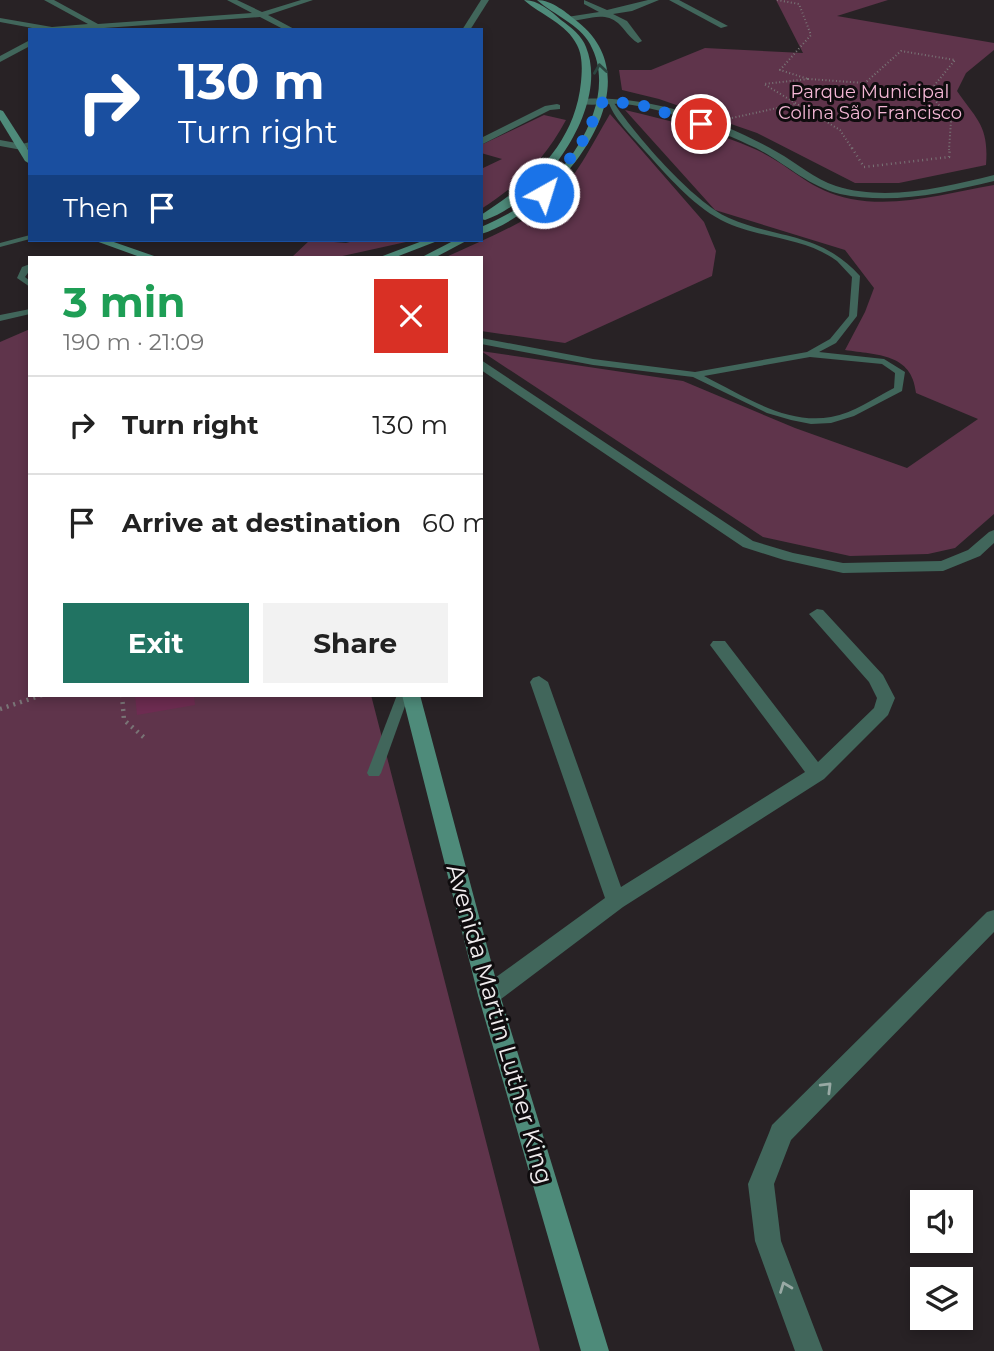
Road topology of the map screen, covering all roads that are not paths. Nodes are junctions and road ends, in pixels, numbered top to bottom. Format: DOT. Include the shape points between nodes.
graph roads {
  1 [pos="48,0"];
  2 [pos="230,0"];
  3 [pos="309,0"];
  4 [pos="485,0"];
  5 [pos="652,0"];
  6 [pos="673,0"];
  7 [pos="537,1"];
  8 [pos="616,1"];
  9 [pos="587,2"];
  10 [pos="603,10"];
  11 [pos="262,15"];
  12 [pos="79,16"];
  13 [pos="567,18"];
  14 [pos="0,20"];
  15 [pos="142,21"];
  16 [pos="724,26"];
  17 [pos="45,28"];
  18 [pos="53,28"];
  19 [pos="100,28"];
  20 [pos="288,28"];
  21 [pos="467,28"];
  22 [pos="579,41"];
  23 [pos="593,41"];
  24 [pos="638,41"];
  25 [pos="28,43"];
  26 [pos="0,60"];
  27 [pos="606,101"];
  28 [pos="584,102"];
  29 [pos="557,107"];
  30 [pos="0,113"];
  31 [pos="3,125"];
  32 [pos="483,141"];
  33 [pos="0,143"];
  34 [pos="26,146"];
  35 [pos="994,178"];
  36 [pos="483,219"];
  37 [pos="483,230"];
  38 [pos="28,238"];
  39 [pos="104,242"];
  40 [pos="429,242"];
  41 [pos="459,242"];
  42 [pos="0,245"];
  43 [pos="148,256"];
  44 [pos="389,256"];
  45 [pos="430,256"];
  46 [pos="28,267"];
  47 [pos="28,283"];
  48 [pos="28,311"];
  49 [pos="0,318"];
  50 [pos="483,341"];
  51 [pos="810,354"];
  52 [pos="483,365"];
  53 [pos="695,375"];
  54 [pos="994,535"];
  55 [pos="817,614"];
  56 [pos="719,645"];
  57 [pos="539,682"];
  58 [pos="402,697"];
  59 [pos="412,697"];
  60 [pos="374,774"];
  61 [pos="817,774"];
  62 [pos="616,901"];
  63 [pos="994,918"];
  64 [pos="489,995"];
  65 [pos="595,1351"];
  66 [pos="809,1351"];
  1 -- 12 [label="street"];
  2 -- 11 [label="street"];
  3 -- 11 [label="street"];
  4 -- 21 [label="street"];
  5 -- 10 [label="street"];
  6 -- 16 [label="street"];
  7 -- 13 [label="main road"];
  7 -- 22 [label="main road"];
  8 -- 10 [label="street"];
  9 -- 10 [label="street"];
  10 -- 13 [label="street"];
  10 -- 24 [label="street" via="624,23"];
  11 -- 15 [label="street"];
  11 -- 20 [label="street"];
  12 -- 15 [label="street"];
  12 -- 18 [label="street"];
  12 -- 19 [label="street"];
  13 -- 23 [label="main road"];
  14 -- 17 [label="street"];
  15 -- 19 [label="street"];
  22 -- 23 [label="main road"];
  22 -- 28 [label="main road" via="586,69"];
  27 -- 23 [label="main road, one-way"];
  25 -- 26 [label="street"];
  27 -- 28 [label="street"];
  27 -- 35 [label="street" via="638,104 701,124 755,145 840,191 889,196 939,191"];
  27 -- 37 [label="main road" via="544,193"];
  27 -- 51 [label="lane" via="709,211 837,258 856,276 853,316 833,341"];
  28 -- 36 [label="main road" via="570,137 541,174"];
  29 -- 32 [label="street"];
  30 -- 31 [label="main road"];
  31 -- 34 [label="main road"];
  33 -- 34 [label="street"];
  38 -- 42 [label="lane"];
  39 -- 43 [label="main road"];
  40 -- 44 [label="main road"];
  41 -- 45 [label="main road"];
  46 -- 47 [label="lane" via="21,278"];
  48 -- 49 [label="lane"];
  50 -- 53 [label="lane"];
  51 -- 53 [label="lane"];
  51 -- 53 [label="lane" via="884,362 900,372 899,389 850,415 826,421 793,420"];
  52 -- 54 [label="street" via="748,544 843,568 943,566 974,553"];
  55 -- 61 [label="street" via="877,679 886,698 882,711"];
  56 -- 61 [label="street"];
  57 -- 62 [label="street"];
  58 -- 60 [label="lane"];
  59 -- 64 [label="main road, Avenida Martin Luther King"];
  61 -- 62 [label="street"];
  62 -- 64 [label="street"];
  66 -- 63 [label="street, one-way" via="768,1241 761,1184 780,1133"];
  64 -- 65 [label="main road, Avenida Martin Luther King"];
}
